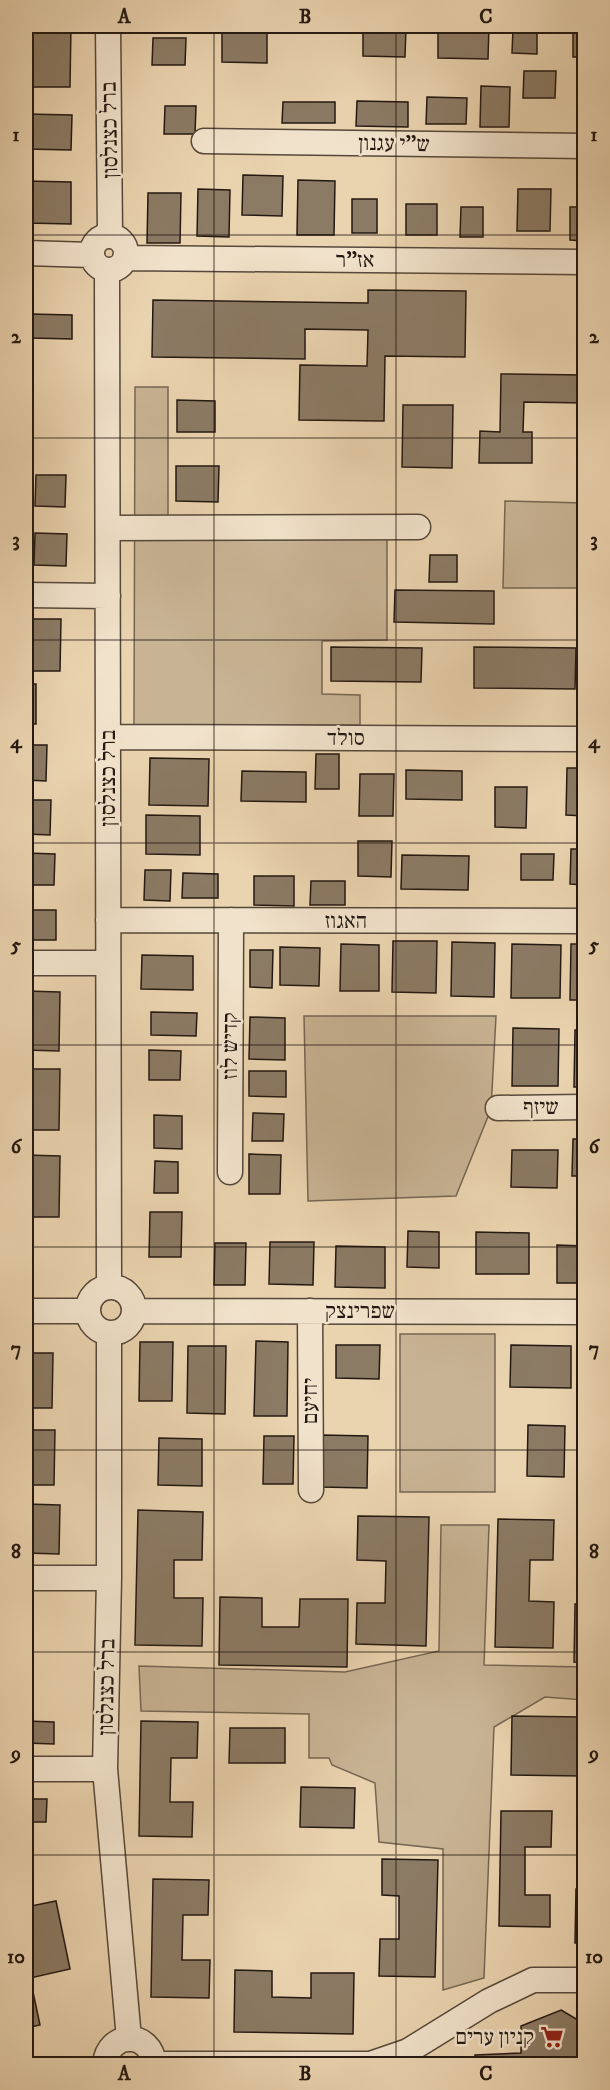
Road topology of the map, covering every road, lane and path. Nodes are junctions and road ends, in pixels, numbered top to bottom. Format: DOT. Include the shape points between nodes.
graph roads {
  1 [pos="108,26"];
  2 [pos="204,141"];
  3 [pos="585,146"];
  4 [pos="26,253"];
  5 [pos="108,261"];
  6 [pos="585,262"];
  7 [pos="418,526"];
  8 [pos="108,528"];
  9 [pos="26,595"];
  10 [pos="108,596"];
  11 [pos="108,737"];
  12 [pos="585,739"];
  13 [pos="108,920"];
  14 [pos="231,920"];
  15 [pos="585,921"];
  16 [pos="26,963"];
  17 [pos="108,963"];
  18 [pos="585,1107"];
  19 [pos="498,1108"];
  20 [pos="230,1172"];
  21 [pos="109,1287"];
  22 [pos="26,1311"];
  23 [pos="88,1311"];
  24 [pos="135,1311"];
  25 [pos="309,1311"];
  26 [pos="585,1312"];
  27 [pos="109,1334"];
  28 [pos="311,1490"];
  29 [pos="26,1578"];
  30 [pos="109,1578"];
  31 [pos="26,1769"];
  32 [pos="105,1769"];
  33 [pos="585,1980"];
  34 [pos="129,2038"];
  35 [pos="105,2064"];
  36 [pos="154,2064"];
  1 -- 5 [label="street, ברל כצנלסון" via="110,235 120,239 126,248"];
  2 -- 3 [label="street, ש\"י עגנון"];
  4 -- 5 [label="street, אז\"ר"];
  5 -- 6 [label="street, אז\"ר"];
  5 -- 8 [label="street, ברל כצנלסון"];
  7 -- 8 [label="street"];
  8 -- 10 [label="street, ברל כצנלסון"];
  9 -- 10 [label="street"];
  10 -- 11 [label="street, ברל כצנלסון"];
  11 -- 12 [label="street, סולד"];
  11 -- 13 [label="street, ברל כצנלסון"];
  13 -- 14 [label="street, האגוז"];
  13 -- 17 [label="street, ברל כצנלסון"];
  14 -- 15 [label="street, האגוז"];
  14 -- 20 [label="street, קדיש לוז"];
  16 -- 17 [label="street"];
  17 -- 21 [label="street, ברל כצנלסון"];
  18 -- 19 [label="street, שיזף"];
  21 -- 23 [label="street" via="94,1294"];
  21 -- 24 [label="street" via="124,1290"];
  22 -- 23 [label="street"];
  23 -- 27 [label="street" via="94,1326"];
  24 -- 25 [label="street, שפרינצק"];
  24 -- 27 [label="street" via="124,1330"];
  25 -- 26 [label="street, שפרינצק"];
  25 -- 28 [label="street, יחיעם"];
  27 -- 30 [label="street, ברל כצנלסון"];
  29 -- 30 [label="street"];
  30 -- 32 [label="street, ברל כצנלסון"];
  31 -- 32 [label="street"];
  32 -- 34 [label="street, ברל כצנלסון"];
  33 -- 36 [label="street" via="533,1980 489,2001 408,2051 370,2064"];
  34 -- 35 [label="street" via="114,2044"];
  34 -- 36 [label="street" via="150,2049"];
}
